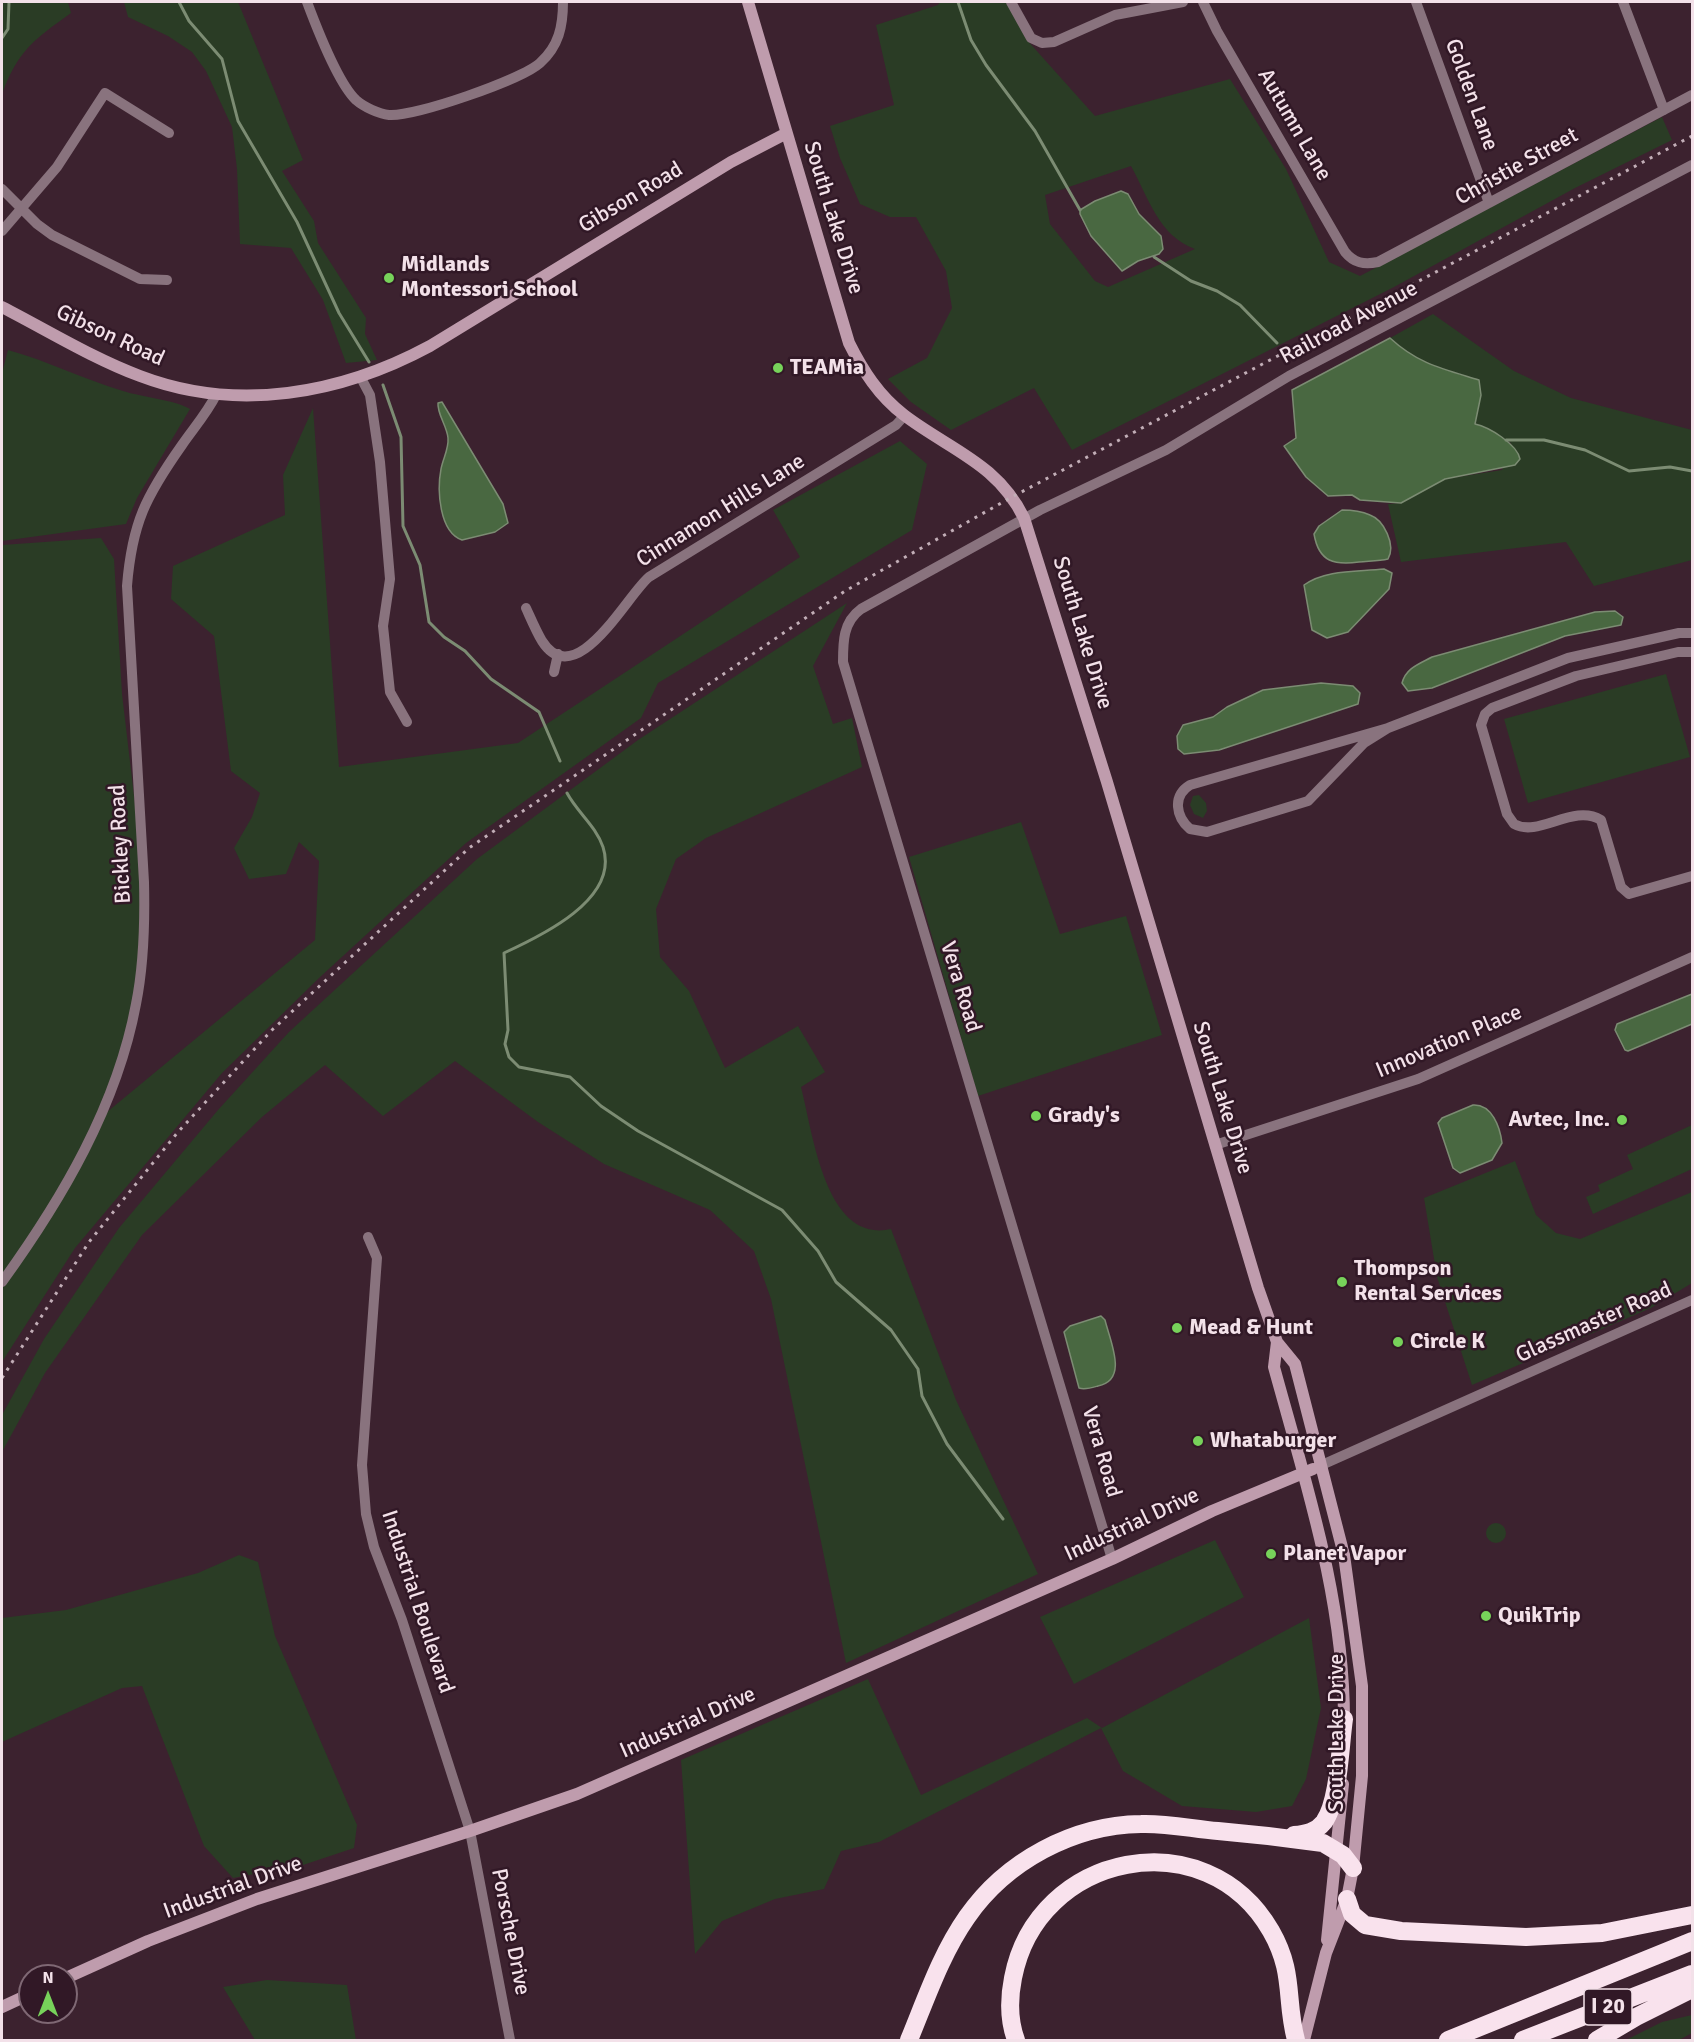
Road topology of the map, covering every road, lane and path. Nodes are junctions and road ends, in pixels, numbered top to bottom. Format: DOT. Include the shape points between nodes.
graph roads {
  1 [pos="307,2"];
  2 [pos="563,2"];
  3 [pos="748,2"];
  4 [pos="1011,2"];
  5 [pos="1184,2"];
  6 [pos="1203,2"];
  7 [pos="1416,2"];
  8 [pos="1623,2"];
  9 [pos="1692,95"];
  10 [pos="1664,110"];
  11 [pos="169,133"];
  12 [pos="785,134"];
  13 [pos="1692,165"];
  14 [pos="2,189"];
  15 [pos="1489,203"];
  16 [pos="20,207"];
  17 [pos="2,231"];
  18 [pos="1358,262"];
  19 [pos="166,280"];
  20 [pos="2,307"];
  21 [pos="361,378"];
  22 [pos="216,395"];
  23 [pos="905,415"];
  24 [pos="1024,518"];
  25 [pos="526,608"];
  26 [pos="1692,633"];
  27 [pos="1692,651"];
  28 [pos="558,654"];
  29 [pos="554,672"];
  30 [pos="407,723"];
  31 [pos="1388,728"];
  32 [pos="1692,876"];
  33 [pos="1692,957"];
  34 [pos="1215,1145"];
  35 [pos="368,1237"];
  36 [pos="2,1282"];
  37 [pos="1692,1300"];
  38 [pos="1277,1342"];
  39 [pos="1312,1469"];
  40 [pos="1112,1559"];
  41 [pos="1344,1719"];
  42 [pos="470,1831"];
  43 [pos="1280,1837"];
  44 [pos="1338,1851"];
  45 [pos="1353,1868"];
  46 [pos="1347,1899"];
  47 [pos="1692,1915"];
  48 [pos="1692,1941"];
  49 [pos="1326,1953"];
  50 [pos="78,1973"];
  51 [pos="1692,1974"];
  52 [pos="1692,1989"];
  53 [pos="18,2000"];
  54 [pos="2,2007"];
  55 [pos="510,2040"];
  56 [pos="909,2040"];
  57 [pos="1016,2040"];
  58 [pos="1296,2040"];
  59 [pos="1304,2040"];
  60 [pos="1448,2040"];
  61 [pos="1523,2040"];
  62 [pos="1597,2040"];
  1 -- 2 [label="street" via="350,92 364,105 390,115 436,105 534,68 558,39"];
  3 -- 12 [label="main road, South Lake Drive"];
  4 -- 5 [label="street" via="1029,35 1042,43 1054,42 1114,15"];
  6 -- 18 [label="street, Autumn Lane" via="1345,252"];
  7 -- 15 [label="street, Golden Lane"];
  8 -- 10 [label="street"];
  9 -- 10 [label="street, Christie Street"];
  10 -- 15 [label="street, Christie Street"];
  11 -- 16 [label="street" via="105,93 64,156"];
  12 -- 21 [label="main road, Gibson Road" via="731,162 429,346"];
  12 -- 23 [label="main road, South Lake Drive" via="849,343 873,385"];
  13 -- 24 [label="street, Railroad Avenue" via="1289,376 1166,450"];
  14 -- 16 [label="street"];
  15 -- 18 [label="street, Christie Street" via="1378,262"];
  16 -- 17 [label="street"];
  16 -- 19 [label="street" via="52,235 140,279"];
  20 -- 22 [label="main road, Gibson Road" via="141,377"];
  21 -- 22 [label="main road, Gibson Road" via="279,394"];
  21 -- 30 [label="street" via="370,395 380,462 390,579 383,626 390,692"];
  22 -- 36 [label="street, Bickley Road" via="145,502 129,559 127,586 145,929 128,1042 87,1144 35,1235"];
  23 -- 24 [label="main road, South Lake Drive" via="986,468 1012,497"];
  23 -- 28 [label="street, Cinnamon Hills Lane" via="896,425 649,578 636,589 606,631 586,649 573,655"];
  24 -- 34 [label="main road, South Lake Drive"];
  24 -- 40 [label="street, Vera Road" via="854,614 844,632 843,662"];
  25 -- 28 [label="street" via="543,642"];
  26 -- 31 [label="street" via="1568,658"];
  27 -- 32 [label="street" via="1569,679 1492,708 1481,725 1507,814 1514,824 1530,827 1581,814 1601,820 1621,887 1629,894"];
  28 -- 29 [label="street"];
  31 -- 31 [label="street" via="1190,785 1178,799 1180,816 1190,829 1207,832 1303,803 1318,793 1364,743"];
  33 -- 34 [label="street, Innovation Place" via="1418,1079"];
  34 -- 38 [label="main road, South Lake Drive"];
  35 -- 42 [label="street, Industrial Boulevard" via="377,1258 363,1465 366,1514"];
  37 -- 39 [label="street, Glassmaster Road"];
  38 -- 39 [label="main road, South Lake Drive" via="1274,1366"];
  38 -- 39 [label="main road, South Lake Drive" via="1295,1364"];
  39 -- 40 [label="main road, Industrial Drive"];
  39 -- 41 [label="main road, South Lake Drive" via="1328,1567"];
  39 -- 45 [label="main road, South Lake Drive" via="1344,1555 1362,1686 1362,1776"];
  40 -- 42 [label="main road, Industrial Drive" via="647,1765"];
  41 -- 43 [label="highway" via="1328,1815 1312,1832"];
  41 -- 44 [label="main road, South Lake Drive"];
  42 -- 50 [label="main road, Industrial Drive" via="246,1903"];
  42 -- 55 [label="street, Porsche Drive"];
  43 -- 44 [label="highway" via="1323,1843"];
  43 -- 56 [label="highway" via="1141,1824 1088,1832 1043,1850 995,1885 967,1917 946,1953"];
  44 -- 45 [label="highway"];
  44 -- 49 [label="main road, South Lake Drive"];
  45 -- 46 [label="main road, South Lake Drive"];
  46 -- 47 [label="highway" via="1352,1914 1365,1925 1473,1936 1602,1933"];
  46 -- 49 [label="main road, South Lake Drive"];
  48 -- 60 [label="highway, I 20"];
  49 -- 59 [label="main road, South Lake Drive"];
  51 -- 61 [label="highway, I 20"];
  52 -- 62 [label="highway"];
  53 -- 54 [label="main road"];
  57 -- 58 [label="highway" via="1011,2022 1011,1989 1021,1949 1037,1920 1060,1895 1088,1876 1122,1864 1140,1863 1193,1868 1223,1882 1250,1905 1269,1929 1285,1963"];
}
